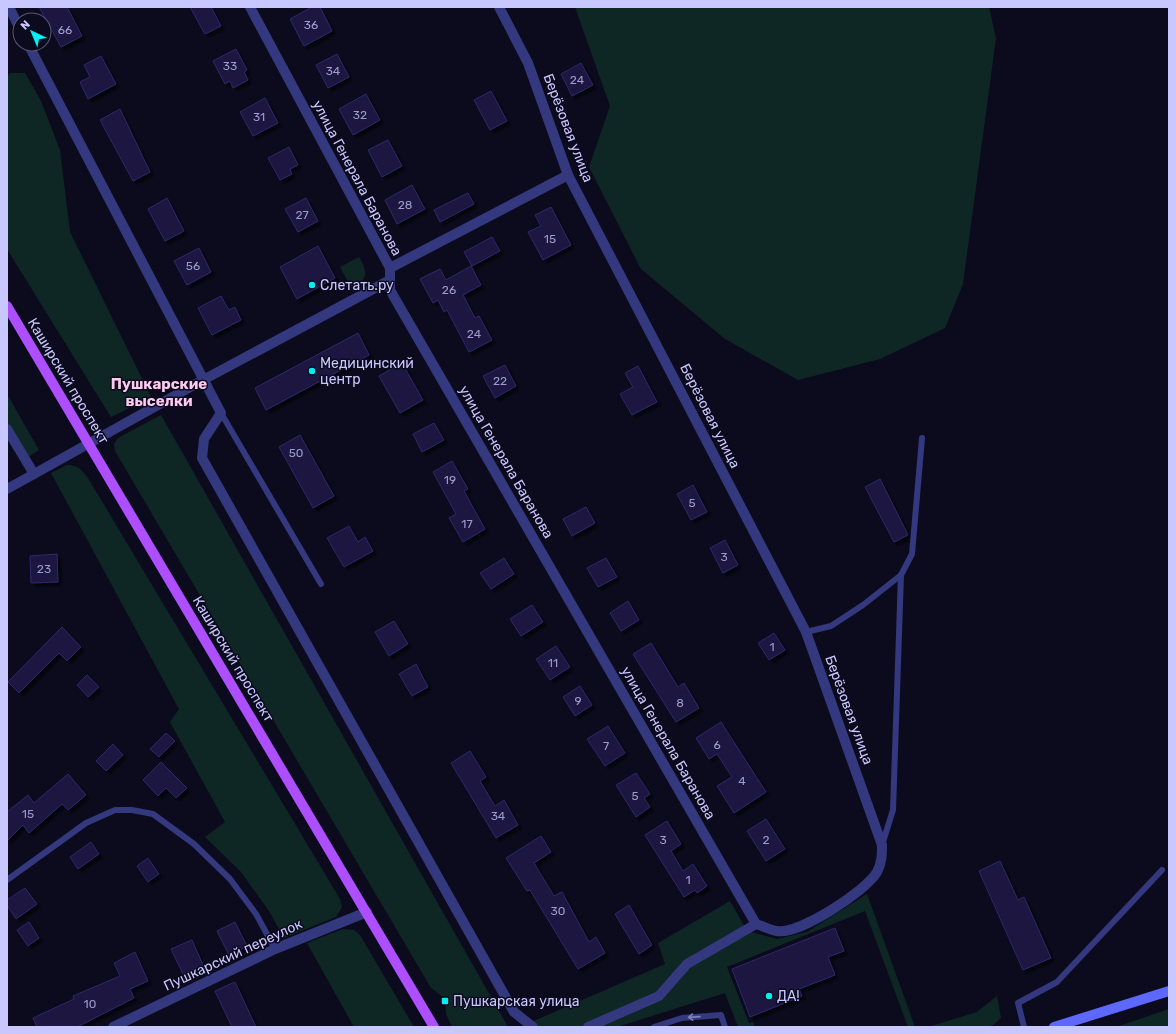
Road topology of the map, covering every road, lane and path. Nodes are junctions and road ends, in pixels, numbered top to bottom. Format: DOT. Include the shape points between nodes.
graph roads {
  1 [pos="250,7"];
  2 [pos="499,7"];
  3 [pos="32,52"];
  4 [pos="568,175"];
  5 [pos="390,268"];
  6 [pos="390,280"];
  7 [pos="7,306"];
  8 [pos="203,380"];
  9 [pos="221,413"];
  10 [pos="7,429"];
  11 [pos="922,438"];
  12 [pos="89,444"];
  13 [pos="34,474"];
  14 [pos="7,489"];
  15 [pos="901,575"];
  16 [pos="321,584"];
  17 [pos="806,632"];
  18 [pos="882,845"];
  19 [pos="1162,870"];
  20 [pos="7,880"];
  21 [pos="367,912"];
  22 [pos="756,924"];
  23 [pos="275,949"];
  24 [pos="1169,991"];
  25 [pos="113,1027"];
  26 [pos="434,1027"];
  27 [pos="532,1027"];
  28 [pos="588,1027"];
  29 [pos="654,1027"];
  30 [pos="725,1027"];
  31 [pos="1024,1027"];
  32 [pos="1054,1027"];
  1 -- 5 [label="street, улица Генерала Баранова"];
  2 -- 4 [label="street, Берёзовая улица" via="528,63"];
  3 -- 8 [label="street"];
  4 -- 5 [label="street"];
  4 -- 17 [label="street, Берёзовая улица"];
  5 -- 6 [label="street, улица Генерала Баранова"];
  6 -- 8 [label="street"];
  6 -- 22 [label="street, улица Генерала Баранова" via="390,290"];
  7 -- 12 [label="main road, Каширский проспект"];
  8 -- 9 [label="street"];
  8 -- 12 [label="street"];
  9 -- 16 [label="lane"];
  9 -- 27 [label="street" via="204,439 202,458 514,1012"];
  10 -- 13 [label="street"];
  11 -- 15 [label="lane" via="912,554"];
  12 -- 13 [label="street"];
  12 -- 21 [label="main road, Каширский проспект"];
  13 -- 14 [label="street"];
  15 -- 17 [label="lane" via="831,626"];
  15 -- 18 [label="lane" via="893,810"];
  17 -- 18 [label="street, Берёзовая улица"];
  18 -- 22 [label="street" via="882,858 877,872 861,890 805,925 778,931"];
  19 -- 31 [label="lane" via="1057,982 1018,1003"];
  20 -- 23 [label="lane" via="86,823 115,810 152,814 194,844 230,879 256,914"];
  21 -- 23 [label="street, Пушкарский переулок"];
  21 -- 26 [label="main road, Каширский проспект"];
  22 -- 28 [label="street" via="687,964 659,996"];
  23 -- 25 [label="street, Пушкарский переулок"];
  24 -- 32 [label="main road"];
  30 -- 29 [label="lane, one-way" via="721,1015 682,1018"];
}
